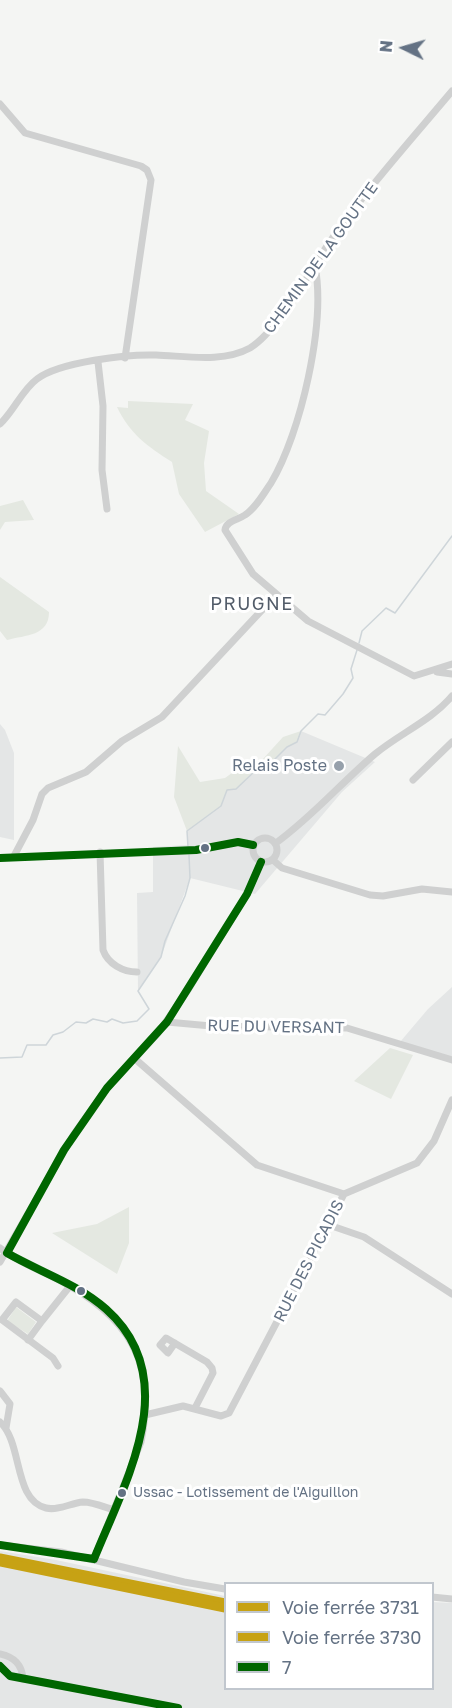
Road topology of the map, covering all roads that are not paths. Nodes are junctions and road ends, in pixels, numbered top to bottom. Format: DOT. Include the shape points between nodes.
graph roads {
  1 [pos="452,91"];
  2 [pos="0,104"];
  3 [pos="315,266"];
  4 [pos="125,358"];
  5 [pos="98,362"];
  6 [pos="0,424"];
  7 [pos="107,509"];
  8 [pos="276,595"];
  9 [pos="452,664"];
  10 [pos="431,672"];
  11 [pos="452,674"];
  12 [pos="451,700"];
  13 [pos="452,742"];
  14 [pos="413,780"];
  15 [pos="276,843"];
  16 [pos="253,845"];
  17 [pos="100,852"];
  18 [pos="14,856"];
  19 [pos="0,858"];
  20 [pos="273,860"];
  21 [pos="261,862"];
  22 [pos="452,892"];
  23 [pos="137,972"];
  24 [pos="167,1022"];
  25 [pos="134,1058"];
  26 [pos="452,1060"];
  27 [pos="452,1100"];
  28 [pos="344,1194"];
  29 [pos="329,1225"];
  30 [pos="0,1248"];
  31 [pos="7,1253"];
  32 [pos="0,1262"];
  33 [pos="70,1286"];
  34 [pos="452,1294"];
  35 [pos="42,1321"];
  36 [pos="28,1340"];
  37 [pos="175,1343"];
  38 [pos="58,1366"];
  39 [pos="0,1391"];
  40 [pos="195,1408"];
  41 [pos="144,1415"];
  42 [pos="3,1425"];
  43 [pos="114,1510"];
  44 [pos="0,1545"];
  45 [pos="94,1559"];
  46 [pos="224,1589"];
  47 [pos="434,1597"];
  48 [pos="452,1599"];
  49 [pos="0,1654"];
  50 [pos="0,1666"];
  51 [pos="23,1679"];
  52 [pos="178,1708"];
  1 -- 3 [label="street, CHEMIN DE LA GOUTTE"];
  2 -- 4 [label="street" via="25,133 147,170 150,180"];
  3 -- 4 [label="street, CHEMIN DE LA GOUTTE" via="269,331 249,348 204,358"];
  3 -- 8 [label="street" via="315,334 297,418 272,482 252,509 225,527 253,574"];
  4 -- 5 [label="street, CHEMIN DE LA GOUTTE"];
  5 -- 6 [label="street, CHEMIN DE LA GOUTTE" via="38,378"];
  5 -- 7 [label="street"];
  8 -- 10 [label="street" via="308,621 409,674"];
  8 -- 18 [label="street" via="162,717 122,741 86,772 48,788"];
  9 -- 10 [label="street"];
  10 -- 11 [label="street"];
  12 -- 15 [label="street" via="378,752"];
  13 -- 14 [label="street"];
  15 -- 16 [label="street" via="263,837"];
  15 -- 20 [label="street"];
  16 -- 17 [label="street" via="231,842 189,850"];
  16 -- 21 [label="street" via="255,857"];
  17 -- 18 [label="street"];
  17 -- 23 [label="street" via="103,950 113,964"];
  18 -- 19 [label="street"];
  20 -- 21 [label="street"];
  20 -- 22 [label="street" via="282,868 370,895 422,889"];
  21 -- 24 [label="street" via="247,894"];
  24 -- 25 [label="street"];
  24 -- 26 [label="street, RUE DU VERSANT" via="347,1028"];
  25 -- 28 [label="street" via="257,1165"];
  25 -- 31 [label="street" via="107,1088 64,1150"];
  27 -- 28 [label="street, RUE DES PICADIS" via="435,1141 417,1163"];
  28 -- 29 [label="street, RUE DES PICADIS"];
  29 -- 34 [label="street" via="364,1237"];
  29 -- 40 [label="street, RUE DES PICADIS" via="229,1413 221,1416"];
  30 -- 31 [label="street"];
  31 -- 32 [label="street"];
  31 -- 33 [label="street"];
  33 -- 35 [label="street"];
  33 -- 41 [label="street" via="90,1297 134,1343 144,1374"];
  35 -- 36 [label="street"];
  35 -- 36 [label="street" via="16,1302 2,1320"];
  36 -- 38 [label="street"];
  37 -- 40 [label="street" via="212,1368 213,1374"];
  39 -- 42 [label="street" via="10,1404"];
  40 -- 41 [label="street" via="183,1406"];
  41 -- 43 [label="street" via="141,1442"];
  42 -- 43 [label="street" via="25,1489 38,1504 55,1508 84,1502"];
  43 -- 45 [label="street"];
  44 -- 45 [label="street"];
  45 -- 46 [label="street"];
  47 -- 48 [label="street"];
  49 -- 51 [label="street" via="17,1662"];
  50 -- 51 [label="street" via="4,1674"];
  51 -- 52 [label="street"];
}
